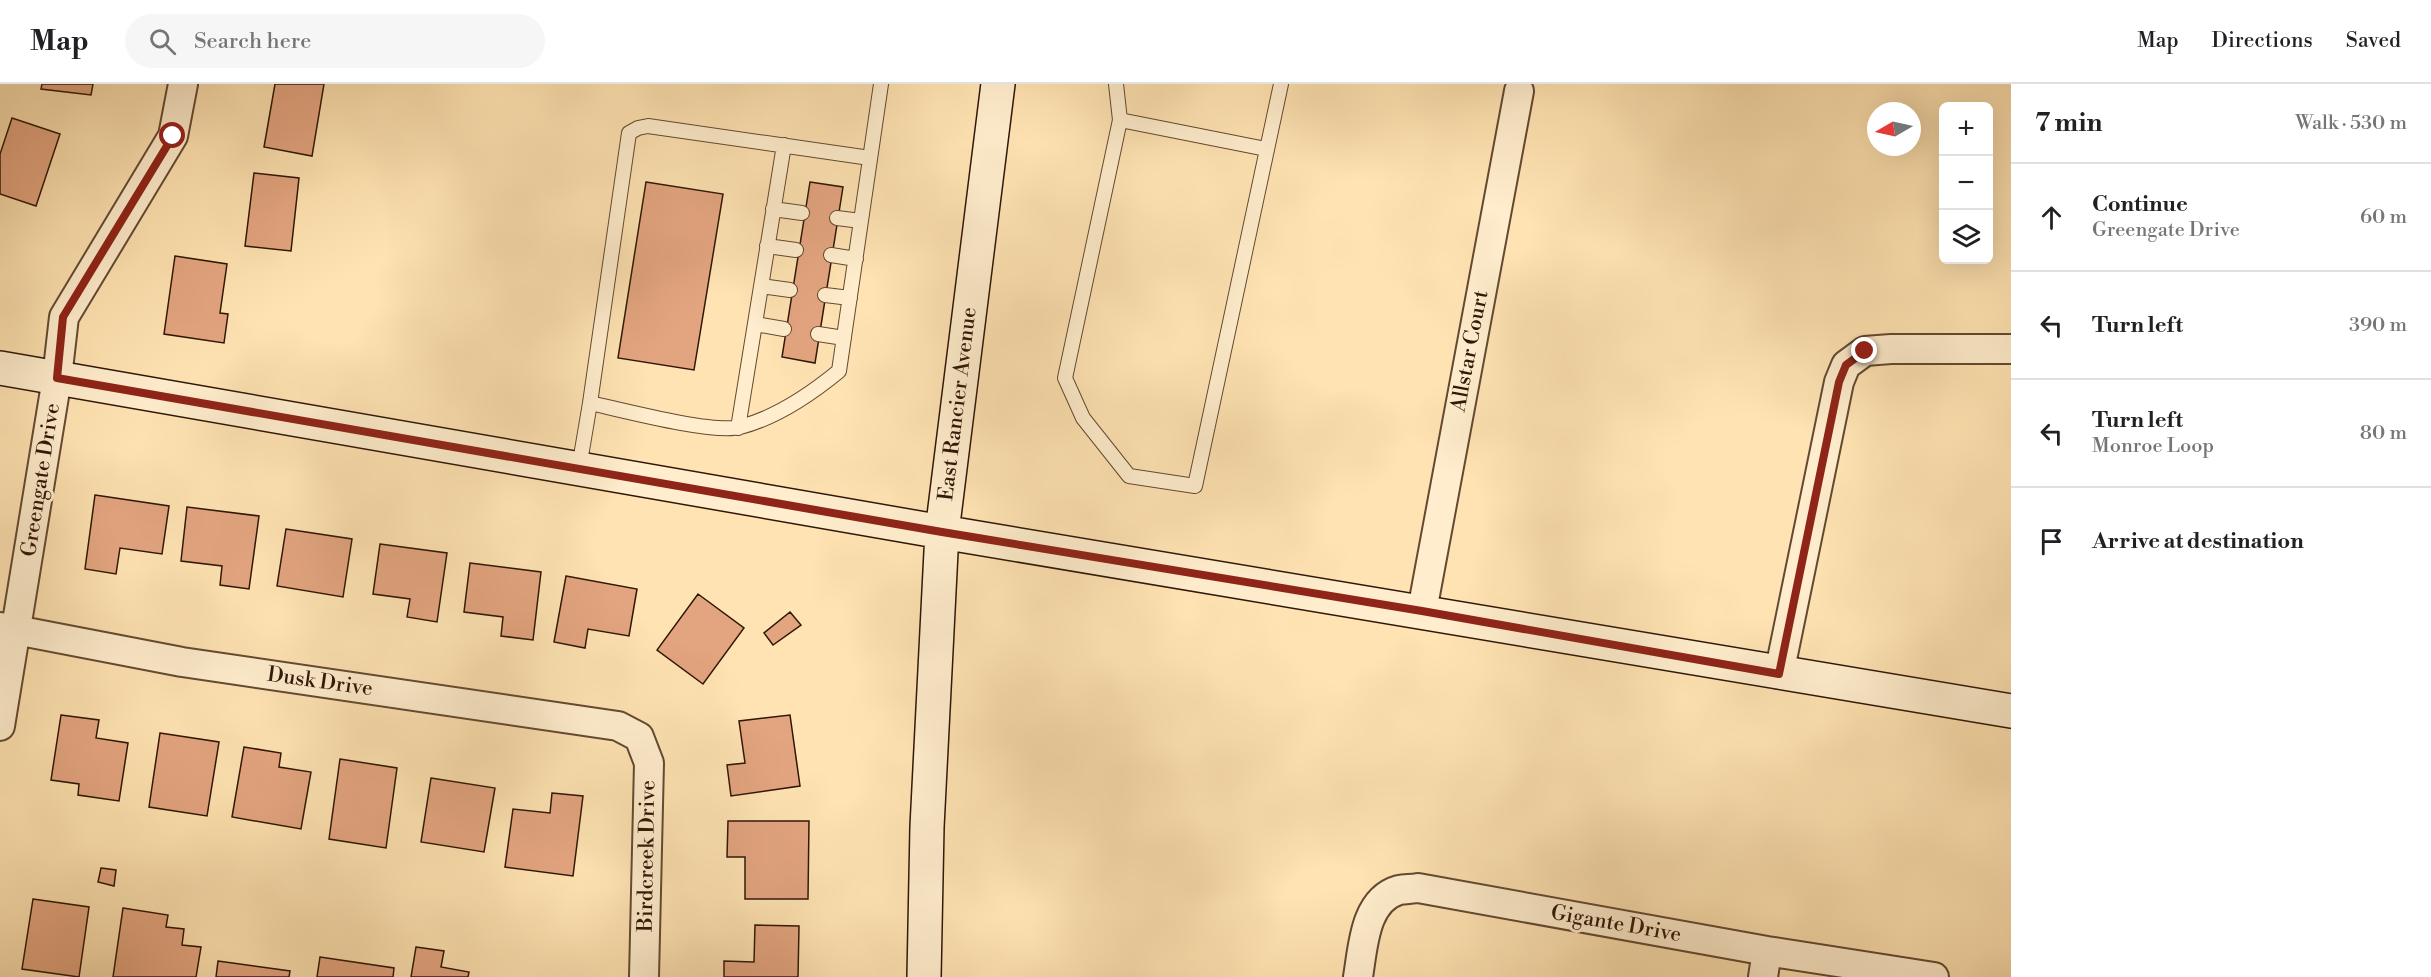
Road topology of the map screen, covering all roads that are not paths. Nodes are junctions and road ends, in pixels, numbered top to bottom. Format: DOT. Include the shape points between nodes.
graph roads {
  1 [pos="183,84"];
  2 [pos="882,84"];
  3 [pos="998,84"];
  4 [pos="1116,84"];
  5 [pos="1281,84"];
  6 [pos="1519,91"];
  7 [pos="1120,120"];
  8 [pos="784,145"];
  9 [pos="1266,149"];
  10 [pos="870,158"];
  11 [pos="773,209"];
  12 [pos="802,213"];
  13 [pos="837,218"];
  14 [pos="861,221"];
  15 [pos="767,246"];
  16 [pos="796,250"];
  17 [pos="831,255"];
  18 [pos="856,259"];
  19 [pos="761,286"];
  20 [pos="790,290"];
  21 [pos="825,294"];
  22 [pos="850,298"];
  23 [pos="755,324"];
  24 [pos="784,329"];
  25 [pos="818,334"];
  26 [pos="844,338"];
  27 [pos="2011,349"];
  28 [pos="0,368"];
  29 [pos="57,378"];
  30 [pos="590,403"];
  31 [pos="738,428"];
  32 [pos="579,468"];
  33 [pos="942,532"];
  34 [pos="1422,611"];
  35 [pos="8,628"];
  36 [pos="1779,674"];
  37 [pos="2011,711"];
  38 [pos="0,726"];
  39 [pos="639,737"];
  40 [pos="1765,964"];
  41 [pos="644,977"];
  42 [pos="924,977"];
  43 [pos="1358,977"];
  44 [pos="1934,977"];
  1 -- 29 [label="street, Greengate Drive" via="173,136 63,317"];
  2 -- 10 [label="lane"];
  3 -- 33 [label="street, East Rancier Avenue"];
  4 -- 7 [label="lane"];
  5 -- 9 [label="lane"];
  6 -- 34 [label="street, Allstar Court"];
  7 -- 9 [label="lane"];
  7 -- 9 [label="lane" via="1065,378 1083,418 1129,476 1195,486"];
  8 -- 10 [label="lane"];
  8 -- 11 [label="lane"];
  8 -- 30 [label="lane" via="648,126 629,133"];
  10 -- 14 [label="lane"];
  11 -- 12 [label="lane"];
  11 -- 15 [label="lane"];
  13 -- 14 [label="lane"];
  14 -- 18 [label="lane"];
  15 -- 16 [label="lane"];
  15 -- 19 [label="lane"];
  17 -- 18 [label="lane"];
  18 -- 22 [label="lane"];
  19 -- 20 [label="lane"];
  19 -- 23 [label="lane"];
  21 -- 22 [label="lane"];
  22 -- 26 [label="lane"];
  23 -- 24 [label="lane"];
  23 -- 31 [label="lane"];
  25 -- 26 [label="lane"];
  26 -- 31 [label="lane" via="839,371 823,385"];
  27 -- 36 [label="street" via="1865,351 1846,365 1839,382"];
  28 -- 29 [label="street"];
  29 -- 32 [label="street"];
  29 -- 35 [label="street, Greengate Drive"];
  30 -- 31 [label="lane" via="708,427"];
  30 -- 32 [label="lane"];
  32 -- 33 [label="street"];
  33 -- 34 [label="street"];
  33 -- 42 [label="street, East Rancier Avenue" via="927,827"];
  34 -- 36 [label="street"];
  35 -- 38 [label="street, Greengate Drive"];
  35 -- 39 [label="street, Dusk Drive" via="182,662 618,726"];
  36 -- 37 [label="street"];
  39 -- 41 [label="street, Birdcreek Drive" via="649,764"];
  40 -- 43 [label="street, Gigante Drive" via="1418,888 1397,890 1378,904 1367,923"];
  40 -- 44 [label="street, Gigante Drive"];
}
